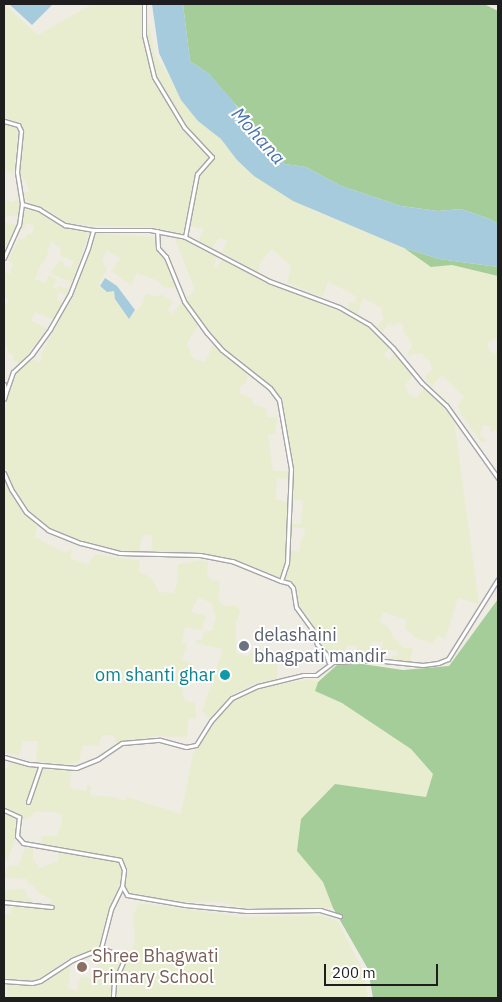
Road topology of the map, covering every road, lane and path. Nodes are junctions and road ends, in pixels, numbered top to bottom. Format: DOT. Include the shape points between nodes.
graph roads {
  1 [pos="144,4"];
  2 [pos="4,122"];
  3 [pos="22,204"];
  4 [pos="93,230"];
  5 [pos="157,232"];
  6 [pos="185,237"];
  7 [pos="4,258"];
  8 [pos="4,384"];
  9 [pos="6,392"];
  10 [pos="4,399"];
  11 [pos="4,473"];
  12 [pos="498,478"];
  13 [pos="498,579"];
  14 [pos="281,581"];
  15 [pos="329,663"];
  16 [pos="4,757"];
  17 [pos="41,765"];
  18 [pos="28,802"];
  19 [pos="4,810"];
  20 [pos="122,886"];
  21 [pos="4,902"];
  22 [pos="52,907"];
  23 [pos="340,916"];
  24 [pos="101,948"];
  25 [pos="4,981"];
  26 [pos="112,998"];
  1 -- 6 [label="street" via="144,35 154,77 184,127 212,157 197,174"];
  2 -- 3 [label="street" via="18,126 21,131 17,172"];
  3 -- 4 [label="street" via="39,209 65,225"];
  3 -- 7 [label="street" via="19,225"];
  4 -- 5 [label="street"];
  4 -- 9 [label="street" via="70,294 36,348 13,372"];
  5 -- 6 [label="street"];
  5 -- 14 [label="street" via="158,248 166,257 184,301 207,333 222,350 270,388 278,400 291,469 287,563"];
  6 -- 12 [label="street" via="269,281 339,307 369,324 446,405"];
  8 -- 9 [label="street"];
  9 -- 10 [label="street"];
  11 -- 14 [label="street" via="26,512 48,530 81,544 120,553 200,555 232,561"];
  13 -- 15 [label="street" via="448,659 423,665 374,660"];
  14 -- 15 [label="street" via="293,588 296,607 312,629"];
  15 -- 17 [label="street" via="316,675 258,686 232,698 211,721 196,745 160,740 122,743 98,759 76,768"];
  16 -- 17 [label="street"];
  17 -- 18 [label="street"];
  19 -- 20 [label="street" via="19,817 17,836 22,843 120,860 124,870"];
  20 -- 23 [label="street" via="127,895 185,905 247,911 320,910"];
  20 -- 24 [label="street" via="111,908"];
  21 -- 22 [label="street"];
  24 -- 25 [label="street" via="32,983"];
  24 -- 26 [label="street" via="122,956 124,960 114,982"];
}
